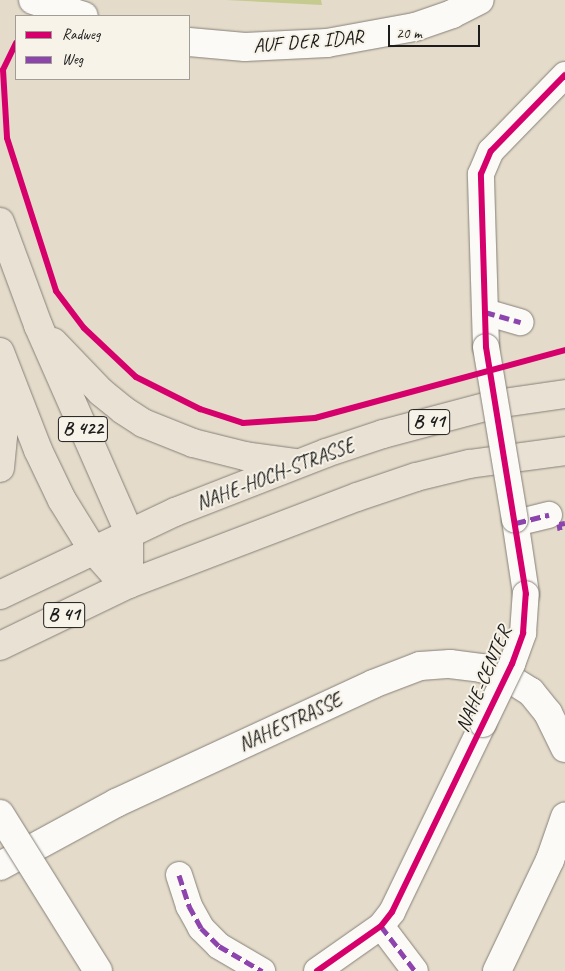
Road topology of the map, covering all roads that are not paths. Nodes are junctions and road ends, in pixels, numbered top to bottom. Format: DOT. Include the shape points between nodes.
graph roads {
  1 [pos="33,0"];
  2 [pos="480,0"];
  3 [pos="81,15"];
  4 [pos="190,42"];
  5 [pos="565,75"];
  6 [pos="0,222"];
  7 [pos="485,312"];
  8 [pos="521,322"];
  9 [pos="38,325"];
  10 [pos="2,358"];
  11 [pos="565,394"];
  12 [pos="565,451"];
  13 [pos="296,464"];
  14 [pos="0,468"];
  15 [pos="549,515"];
  16 [pos="515,521"];
  17 [pos="129,532"];
  18 [pos="93,550"];
  19 [pos="129,584"];
  20 [pos="0,595"];
  21 [pos="0,646"];
  22 [pos="565,748"];
  23 [pos="0,814"];
  24 [pos="565,817"];
  25 [pos="0,866"];
  26 [pos="179,875"];
  27 [pos="381,926"];
  28 [pos="98,971"];
  29 [pos="262,971"];
  30 [pos="316,971"];
  31 [pos="415,971"];
  32 [pos="497,971"];
  1 -- 3 [label="street"];
  2 -- 4 [label="street, AUF DER IDAR" via="452,14 415,26 327,43 246,47"];
  5 -- 7 [label="street, NAHE-CENTER" via="491,151 481,174"];
  6 -- 9 [label="main road, B 422"];
  7 -- 8 [label="street"];
  7 -- 16 [label="street, NAHE-CENTER, bridge" via="486,347"];
  9 -- 13 [label="main road" via="101,392 143,423 193,443"];
  9 -- 17 [label="main road, B 422"];
  10 -- 14 [label="main road" via="4,427"];
  10 -- 18 [label="main road, B 422" via="38,450 62,500"];
  11 -- 13 [label="main road, NAHE-HOCH-STRASSE / B 41" via="496,404 455,414 383,434"];
  12 -- 19 [label="main road, B 41" via="469,464 416,477"];
  13 -- 17 [label="main road, NAHE-HOCH-STRASSE / B 41"];
  15 -- 16 [label="street"];
  16 -- 27 [label="street, NAHE-CENTER, bridge" via="526,594 523,634 512,664 392,912"];
  17 -- 18 [label="main road, NAHE-HOCH-STRASSE / B 41"];
  17 -- 19 [label="main road"];
  18 -- 19 [label="main road"];
  18 -- 20 [label="main road, NAHE-HOCH-STRASSE / B 41"];
  19 -- 21 [label="main road, B 41"];
  22 -- 25 [label="street, NAHESTRASSE" via="548,713 537,699 507,678 481,668 450,664 420,666 373,684 125,799"];
  23 -- 28 [label="street, bridge"];
  24 -- 32 [label="street" via="550,860"];
  26 -- 29 [label="street" via="189,906 202,928 219,946"];
  27 -- 30 [label="street, NAHE-CENTER"];
  27 -- 31 [label="street"];
}
